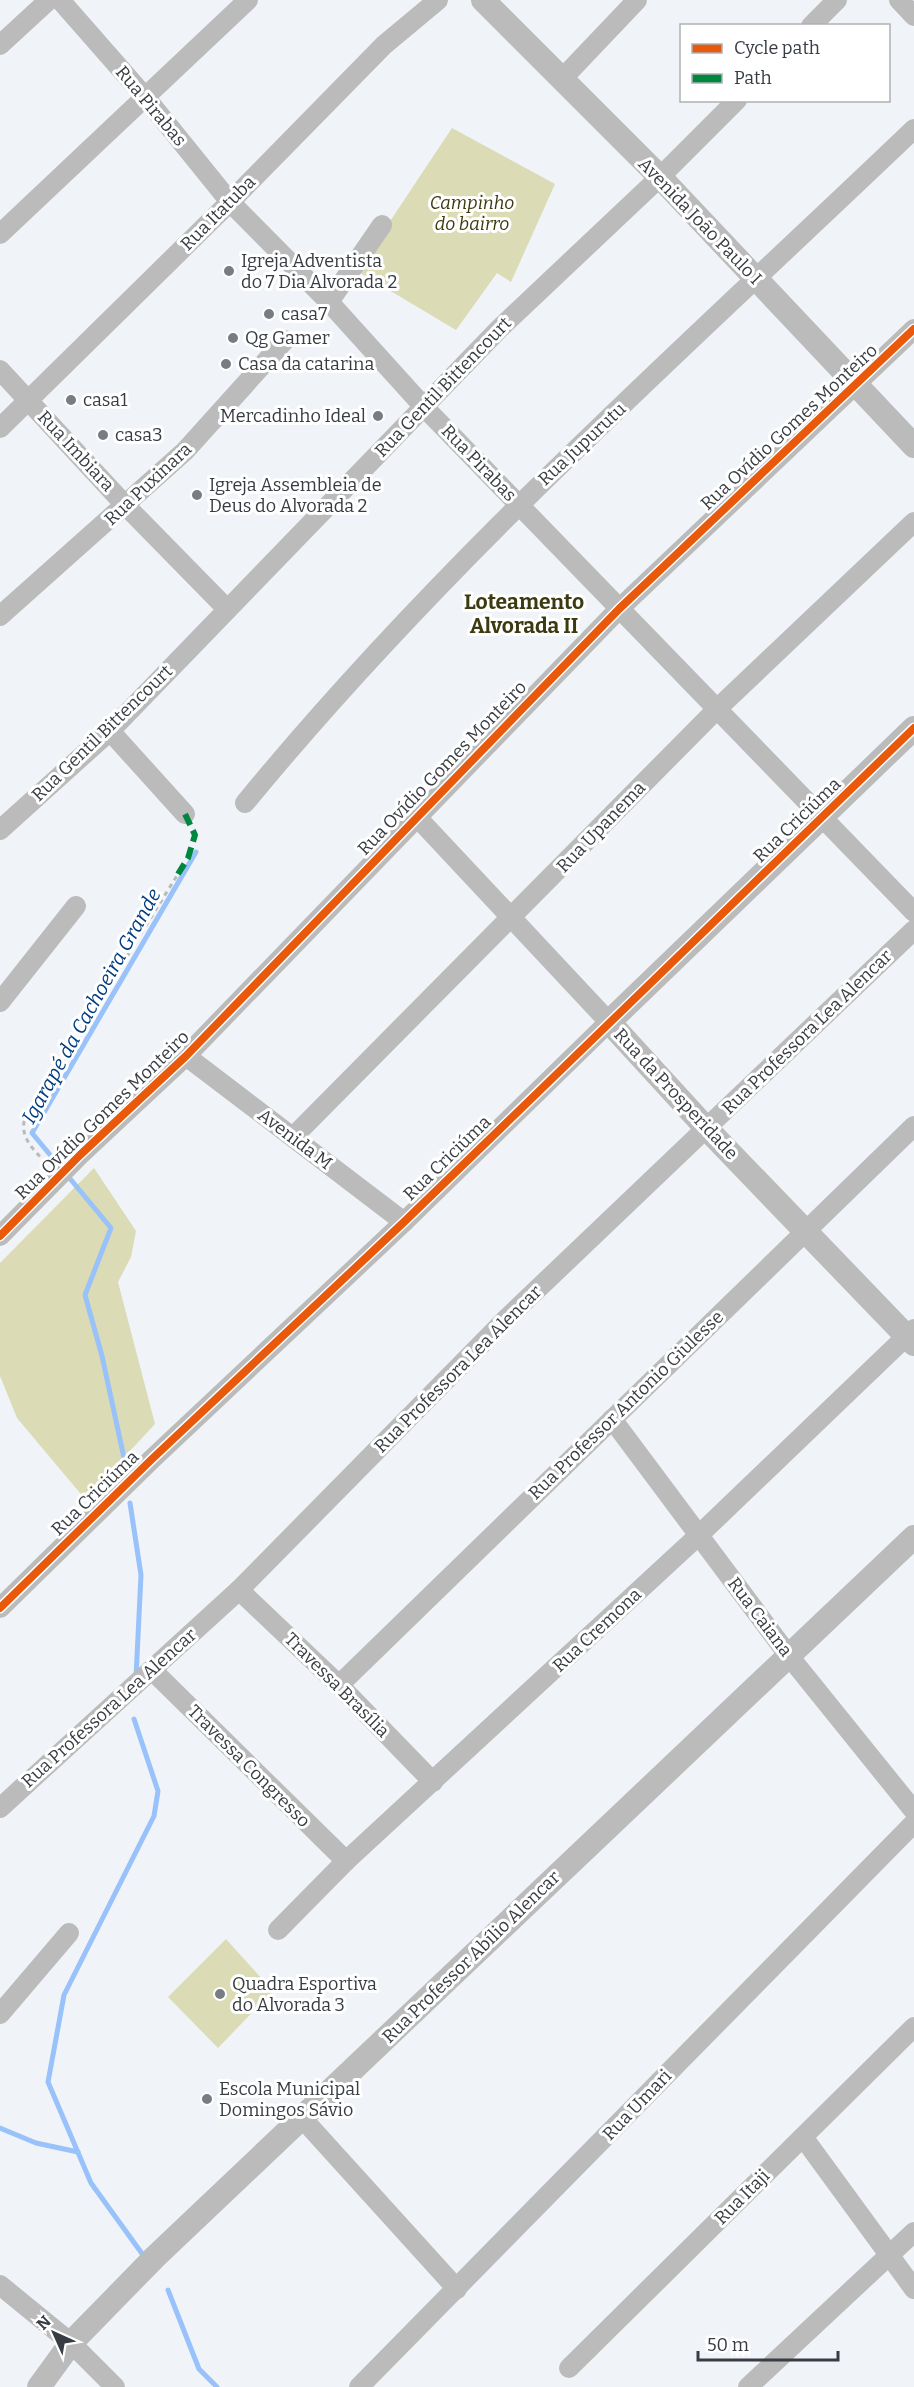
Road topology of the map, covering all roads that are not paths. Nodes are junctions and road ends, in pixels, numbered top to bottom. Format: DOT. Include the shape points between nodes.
graph roads {
  1 [pos="49,0"];
  2 [pos="60,0"];
  3 [pos="248,0"];
  4 [pos="438,0"];
  5 [pos="483,0"];
  6 [pos="637,0"];
  7 [pos="837,0"];
  8 [pos="899,0"];
  9 [pos="914,16"];
  10 [pos="813,24"];
  11 [pos="0,45"];
  12 [pos="561,80"];
  13 [pos="146,98"];
  14 [pos="734,102"];
  15 [pos="914,129"];
  16 [pos="660,177"];
  17 [pos="230,202"];
  18 [pos="382,225"];
  19 [pos="0,234"];
  20 [pos="756,280"];
  21 [pos="329,302"];
  22 [pos="914,329"];
  23 [pos="285,340"];
  24 [pos="0,370"];
  25 [pos="856,386"];
  26 [pos="29,400"];
  27 [pos="424,407"];
  28 [pos="0,428"];
  29 [pos="914,446"];
  30 [pos="519,503"];
  31 [pos="126,506"];
  32 [pos="914,522"];
  33 [pos="227,609"];
  34 [pos="619,609"];
  35 [pos="0,616"];
  36 [pos="718,708"];
  37 [pos="914,728"];
  38 [pos="110,731"];
  39 [pos="245,803"];
  40 [pos="185,814"];
  41 [pos="416,816"];
  42 [pos="824,816"];
  43 [pos="0,830"];
  44 [pos="76,906"];
  45 [pos="914,912"];
  46 [pos="513,918"];
  47 [pos="914,930"];
  48 [pos="0,1002"];
  49 [pos="609,1022"];
  50 [pos="186,1056"];
  51 [pos="914,1126"];
  52 [pos="707,1129"];
  53 [pos="293,1137"];
  54 [pos="404,1222"];
  55 [pos="806,1231"];
  56 [pos="0,1236"];
  57 [pos="911,1336"];
  58 [pos="612,1419"];
  59 [pos="699,1535"];
  60 [pos="914,1537"];
  61 [pos="239,1590"];
  62 [pos="0,1608"];
  63 [pos="789,1656"];
  64 [pos="152,1670"];
  65 [pos="339,1685"];
  66 [pos="433,1782"];
  67 [pos="0,1808"];
  68 [pos="914,1811"];
  69 [pos="914,1823"];
  70 [pos="346,1862"];
  71 [pos="278,1930"];
  72 [pos="69,1933"];
  73 [pos="0,2014"];
  74 [pos="914,2027"];
  75 [pos="302,2118"];
  76 [pos="803,2137"];
  77 [pos="914,2232"];
  78 [pos="890,2254"];
  79 [pos="0,2285"];
  80 [pos="457,2289"];
  81 [pos="914,2289"];
  82 [pos="70,2343"];
  83 [pos="569,2368"];
  84 [pos="39,2387"];
  85 [pos="115,2387"];
  86 [pos="358,2387"];
  87 [pos="748,2387"];
  1 -- 11 [label="street"];
  2 -- 13 [label="street, Rua Pirabas"];
  3 -- 13 [label="street"];
  4 -- 17 [label="street, Rua Itatuba" via="384,45"];
  5 -- 12 [label="street, Avenida João Paulo I"];
  6 -- 12 [label="street"];
  7 -- 10 [label="street"];
  8 -- 9 [label="street"];
  12 -- 16 [label="street, Avenida João Paulo I"];
  13 -- 17 [label="street, Rua Pirabas"];
  13 -- 19 [label="street"];
  14 -- 16 [label="street, Rua Gentil Bittencourt"];
  15 -- 20 [label="street, Rua Jupurutu"];
  16 -- 20 [label="street, Avenida João Paulo I"];
  16 -- 27 [label="street, Rua Gentil Bittencourt"];
  17 -- 21 [label="street, Rua Pirabas"];
  17 -- 26 [label="street, Rua Itatuba"];
  18 -- 21 [label="street"];
  20 -- 25 [label="street, Avenida João Paulo I"];
  20 -- 30 [label="street, Rua Jupurutu"];
  21 -- 27 [label="street, Rua Pirabas"];
  22 -- 25 [label="street, Rua Ovídio Gomes Monteiro"];
  23 -- 31 [label="street, Rua Puxinara" via="185,451"];
  24 -- 26 [label="street, Rua Imbiara"];
  25 -- 29 [label="street, Avenida João Paulo I"];
  25 -- 34 [label="street, Rua Ovídio Gomes Monteiro"];
  26 -- 28 [label="street, Rua Itatuba"];
  26 -- 31 [label="street, Rua Imbiara"];
  27 -- 30 [label="street, Rua Pirabas"];
  27 -- 33 [label="street, Rua Gentil Bittencourt"];
  30 -- 34 [label="street, Rua Pirabas"];
  30 -- 39 [label="street, Rua Jupurutu" via="304,730"];
  31 -- 33 [label="street, Rua Imbiara"];
  31 -- 35 [label="street, Rua Puxinara"];
  32 -- 36 [label="street, Rua Upanema"];
  33 -- 38 [label="street, Rua Gentil Bittencourt"];
  34 -- 36 [label="street, Rua Pirabas"];
  34 -- 41 [label="street, Rua Ovídio Gomes Monteiro"];
  36 -- 42 [label="street, Rua Pirabas"];
  36 -- 46 [label="street, Rua Upanema"];
  37 -- 42 [label="street, Rua Criciúma"];
  38 -- 40 [label="street"];
  38 -- 43 [label="street, Rua Gentil Bittencourt"];
  41 -- 46 [label="street, Rua da Prosperidade"];
  41 -- 50 [label="street, Rua Ovídio Gomes Monteiro"];
  42 -- 45 [label="street, Rua Pirabas"];
  42 -- 49 [label="street, Rua Criciúma"];
  44 -- 48 [label="street"];
  46 -- 49 [label="street, Rua da Prosperidade"];
  46 -- 53 [label="street, Rua Upanema"];
  47 -- 52 [label="street, Rua Professora Lea Alencar"];
  49 -- 52 [label="street, Rua da Prosperidade"];
  49 -- 54 [label="street, Rua Criciúma"];
  50 -- 53 [label="street, Avenida M"];
  50 -- 56 [label="street, Rua Ovídio Gomes Monteiro"];
  51 -- 55 [label="street, Rua Professor Antonio Giulesse"];
  52 -- 55 [label="street, Rua da Prosperidade"];
  52 -- 61 [label="street, Rua Professora Lea Alencar" via="505,1320"];
  53 -- 54 [label="street, Avenida M"];
  54 -- 62 [label="street, Rua Criciúma"];
  55 -- 57 [label="street, Rua da Prosperidade"];
  55 -- 58 [label="street, Rua Professor Antonio Giulesse"];
  57 -- 59 [label="street, Rua Cremona"];
  58 -- 59 [label="street, Rua Caiana"];
  58 -- 65 [label="street, Rua Professor Antonio Giulesse"];
  59 -- 63 [label="street, Rua Caiana"];
  59 -- 66 [label="street, Rua Cremona"];
  60 -- 63 [label="street, Rua Professor Abílio Alencar"];
  61 -- 64 [label="street, Rua Professora Lea Alencar"];
  61 -- 65 [label="street, Travessa Brasília"];
  63 -- 68 [label="street, Rua Caiana"];
  63 -- 75 [label="street, Rua Professor Abílio Alencar"];
  64 -- 67 [label="street, Rua Professora Lea Alencar"];
  64 -- 70 [label="street, Travessa Congresso"];
  65 -- 66 [label="street, Travessa Brasília"];
  66 -- 70 [label="street, Rua Cremona"];
  69 -- 80 [label="street, Rua Umari"];
  70 -- 71 [label="street, Rua Cremona"];
  72 -- 73 [label="street"];
  74 -- 76 [label="street, Rua Itaji"];
  75 -- 80 [label="street"];
  75 -- 82 [label="street, Rua Professor Abílio Alencar"];
  76 -- 78 [label="street"];
  76 -- 83 [label="street, Rua Itaji"];
  77 -- 78 [label="street"];
  78 -- 81 [label="street"];
  78 -- 87 [label="street"];
  79 -- 82 [label="street"];
  80 -- 86 [label="street, Rua Umari"];
  82 -- 84 [label="street, Rua Professor Abílio Alencar"];
  82 -- 85 [label="street"];
}
